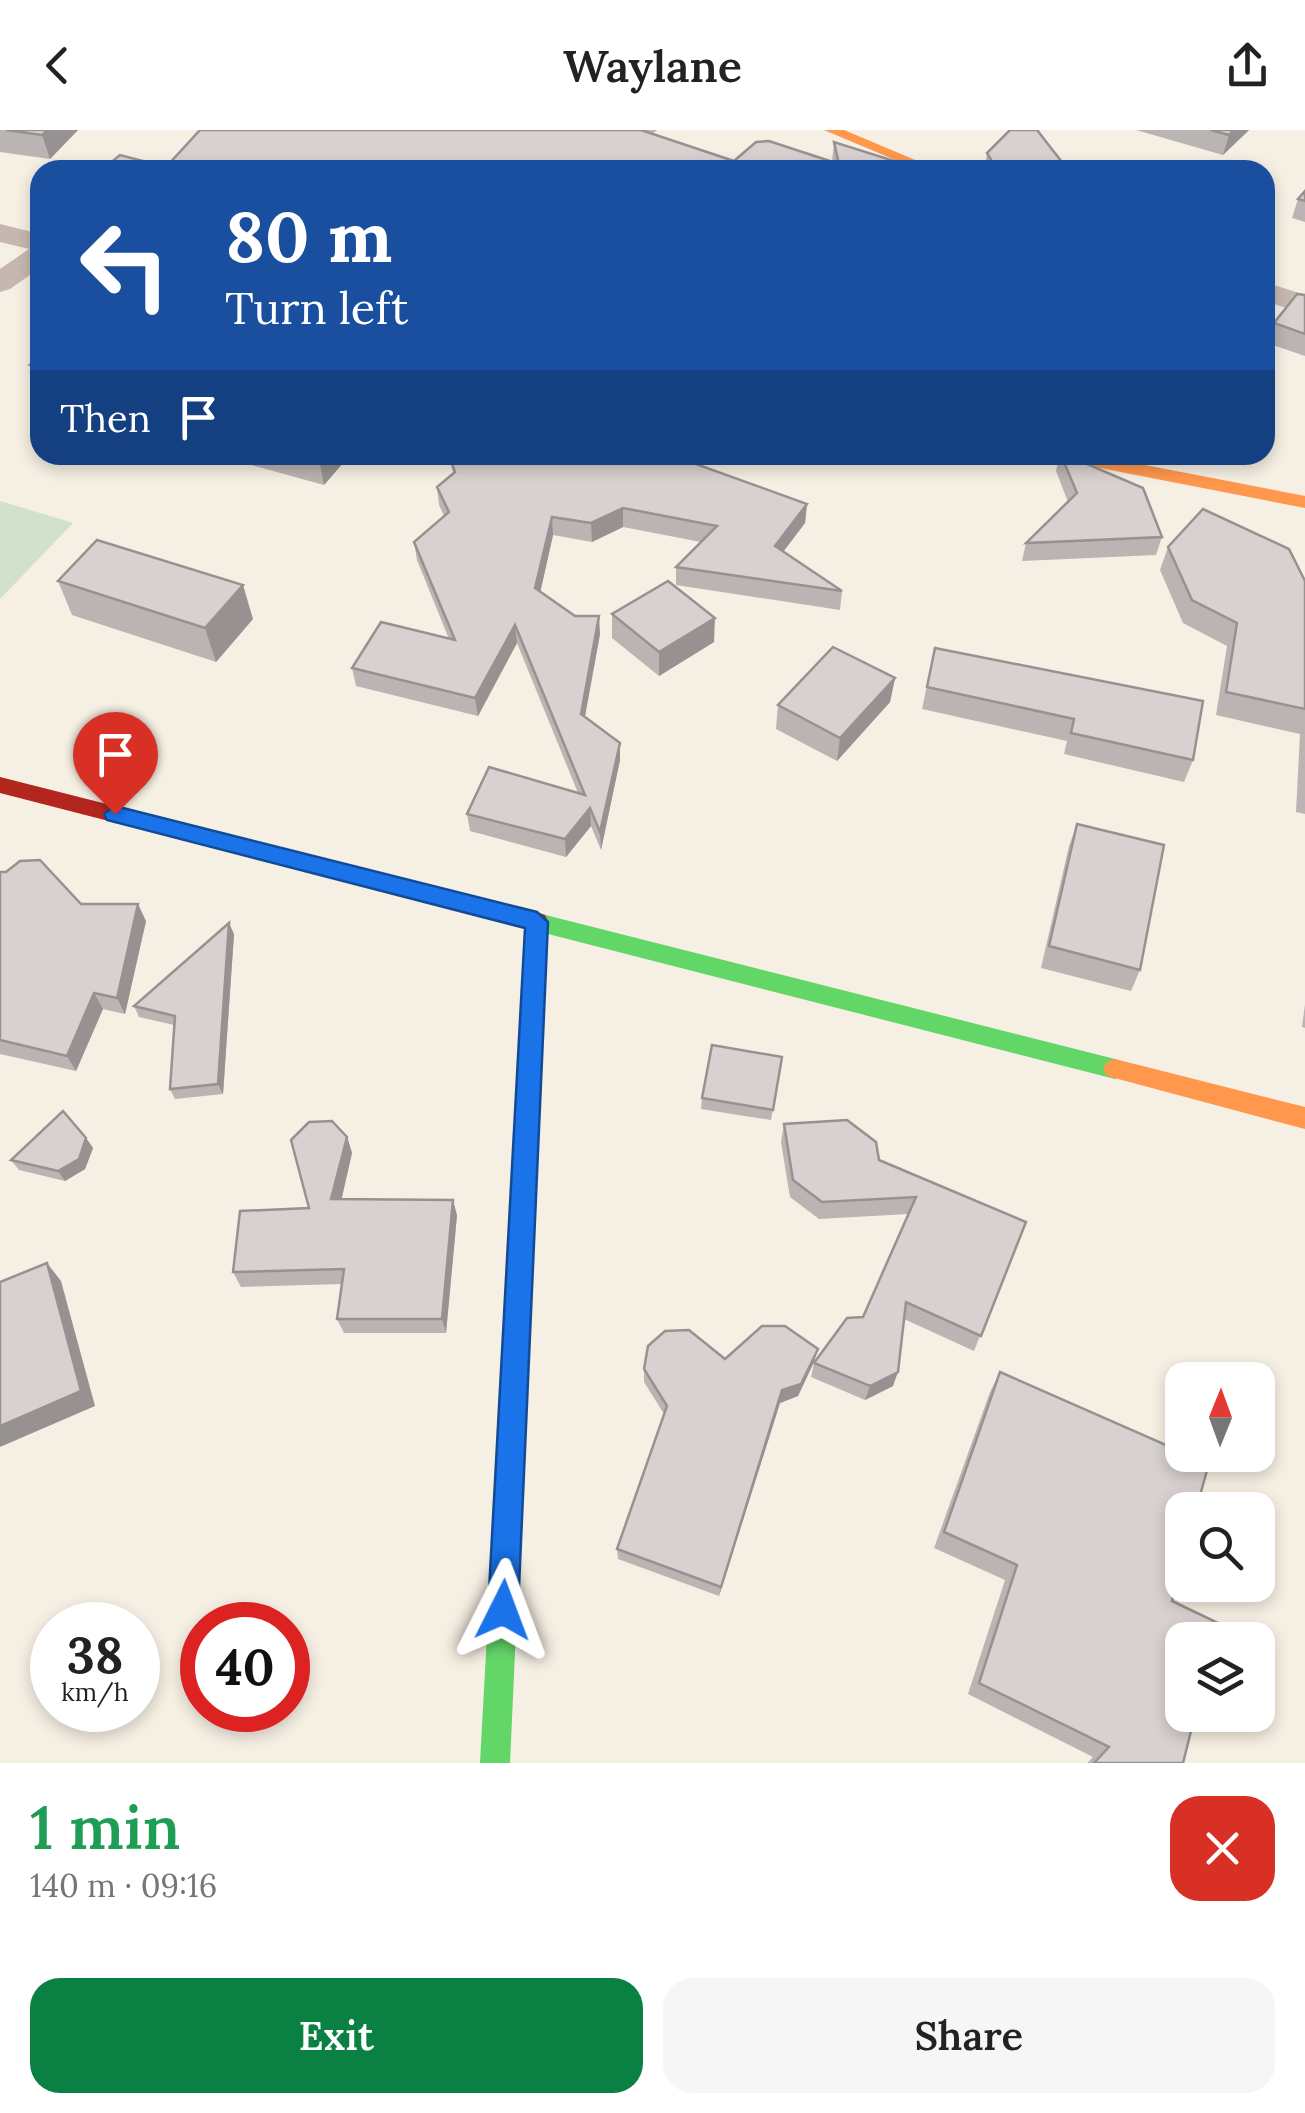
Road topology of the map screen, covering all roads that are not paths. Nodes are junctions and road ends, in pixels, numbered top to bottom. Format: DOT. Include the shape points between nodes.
graph roads {
  1 [pos="831,130"];
  2 [pos="907,160"];
  3 [pos="0,233"];
  4 [pos="30,240"];
  5 [pos="30,262"];
  6 [pos="0,283"];
  7 [pos="1275,295"];
  8 [pos="1305,305"];
  9 [pos="1115,465"];
  10 [pos="1305,502"];
  11 [pos="0,785"];
  12 [pos="537,922"];
  13 [pos="1305,1118"];
  14 [pos="496,1763"];
  1 -- 2 [label="street"];
  3 -- 4 [label="street"];
  5 -- 6 [label="street"];
  7 -- 8 [label="street"];
  9 -- 10 [label="street"];
  11 -- 12 [label="street"];
  12 -- 13 [label="street"];
  12 -- 14 [label="street"];
}
